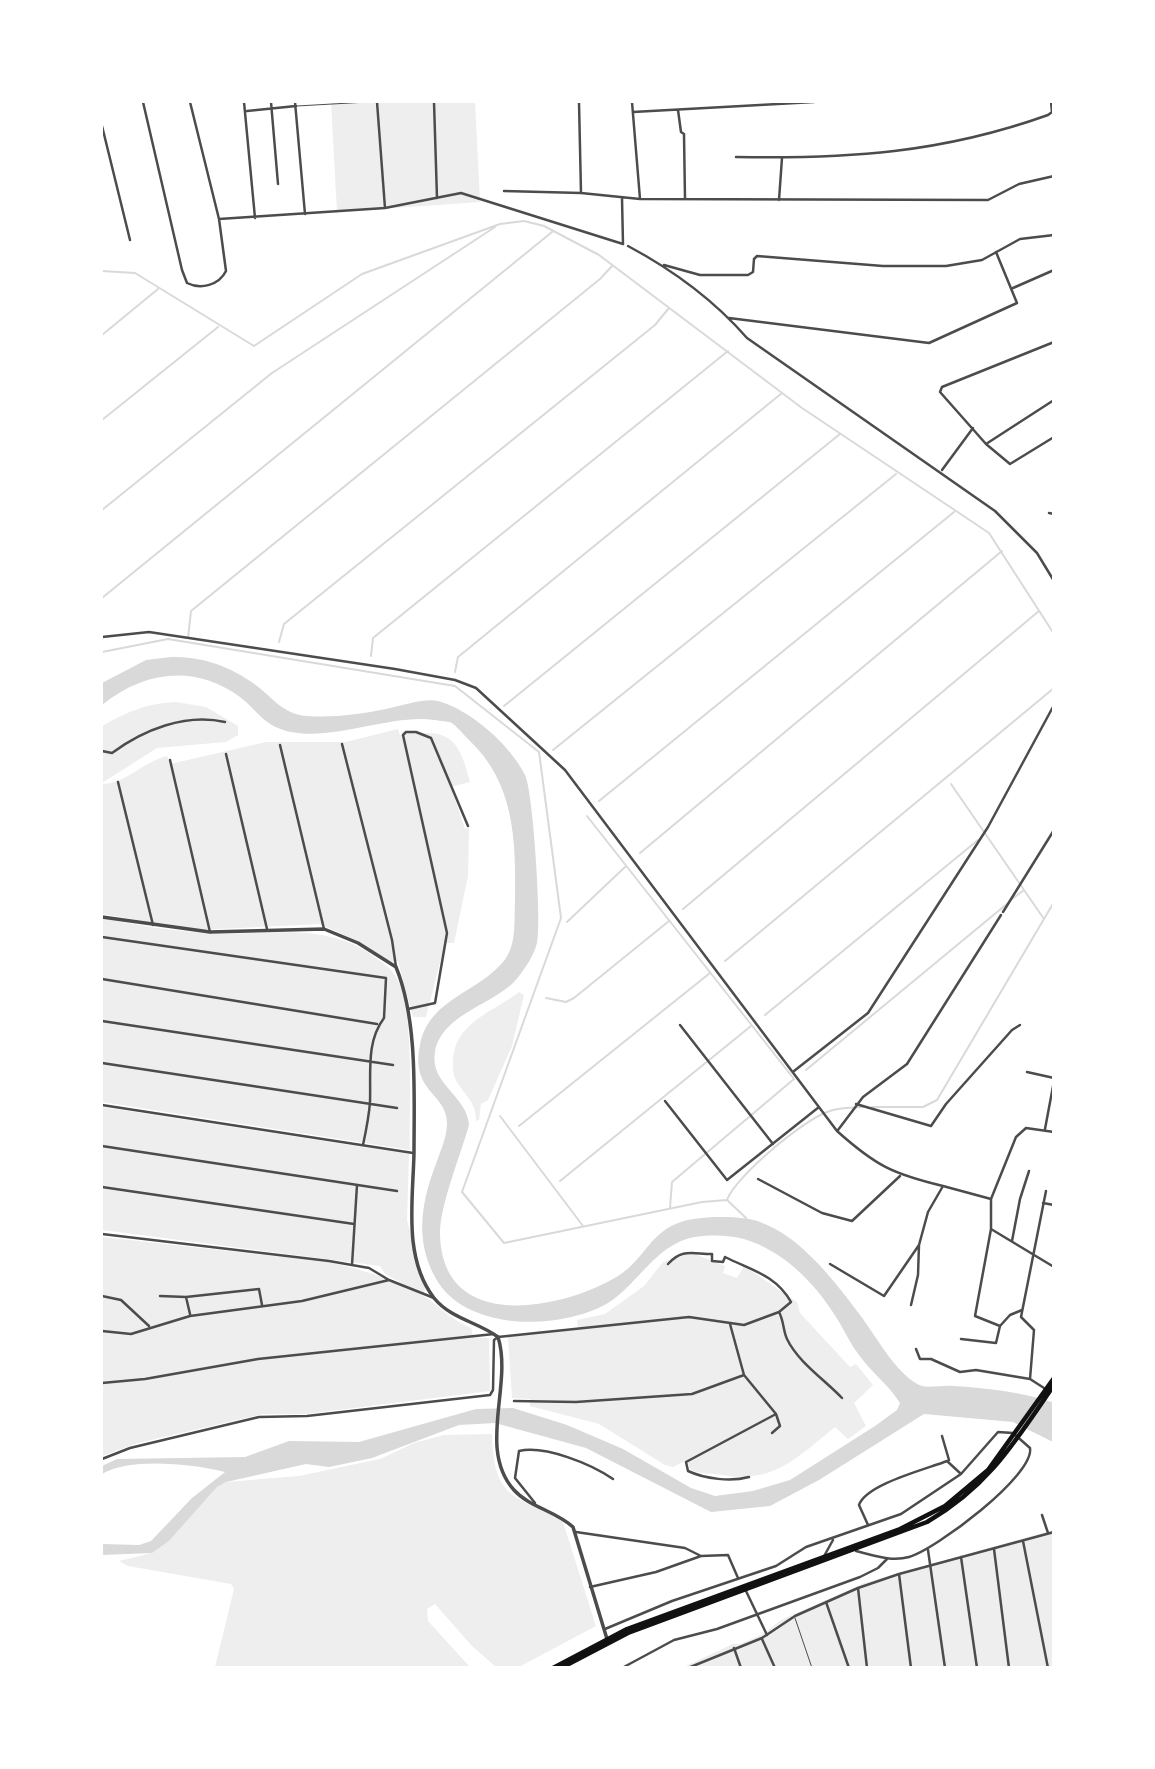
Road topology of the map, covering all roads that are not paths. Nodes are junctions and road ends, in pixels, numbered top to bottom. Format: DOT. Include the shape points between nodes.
graph roads {
  1 [pos="143,102"];
  2 [pos="190,102"];
  3 [pos="244,102"];
  4 [pos="271,102"];
  5 [pos="368,102"];
  6 [pos="377,102"];
  7 [pos="434,102"];
  8 [pos="579,102"];
  9 [pos="632,102"];
  10 [pos="814,102"];
  11 [pos="1051,102"];
  12 [pos="295,104"];
  13 [pos="271,109"];
  14 [pos="678,110"];
  15 [pos="245,111"];
  16 [pos="633,112"];
  17 [pos="102,126"];
  18 [pos="736,157"];
  19 [pos="782,158"];
  20 [pos="1054,176"];
  21 [pos="278,184"];
  22 [pos="504,191"];
  23 [pos="581,193"];
  24 [pos="437,198"];
  25 [pos="622,198"];
  26 [pos="640,199"];
  27 [pos="685,199"];
  28 [pos="779,200"];
  29 [pos="385,208"];
  30 [pos="305,214"];
  31 [pos="255,218"];
  32 [pos="219,219"];
  33 [pos="1054,235"];
  34 [pos="130,240"];
  35 [pos="628,246"];
  36 [pos="996,252"];
  37 [pos="661,264"];
  38 [pos="1054,270"];
  39 [pos="1013,289"];
  40 [pos="729,318"];
  41 [pos="1054,342"];
  42 [pos="1054,400"];
  43 [pos="973,428"];
  44 [pos="1054,437"];
  45 [pos="986,444"];
  46 [pos="941,472"];
  47 [pos="1054,581"];
  48 [pos="102,637"];
  49 [pos="1054,705"];
  50 [pos="225,722"];
  51 [pos="342,744"];
  52 [pos="280,745"];
  53 [pos="102,751"];
  54 [pos="226,754"];
  55 [pos="170,760"];
  56 [pos="118,782"];
  57 [pos="468,826"];
  58 [pos="1054,830"];
  59 [pos="1052,837"];
  60 [pos="102,917"];
  61 [pos="153,925"];
  62 [pos="267,929"];
  63 [pos="324,929"];
  64 [pos="210,932"];
  65 [pos="102,937"];
  66 [pos="396,967"];
  67 [pos="102,979"];
  68 [pos="408,1009"];
  69 [pos="102,1021"];
  70 [pos="377,1024"];
  71 [pos="680,1025"];
  72 [pos="1020,1025"];
  73 [pos="369,1062"];
  74 [pos="102,1063"];
  75 [pos="393,1065"];
  76 [pos="794,1071"];
  77 [pos="1027,1072"];
  78 [pos="1054,1080"];
  79 [pos="665,1101"];
  80 [pos="370,1103"];
  81 [pos="856,1104"];
  82 [pos="102,1105"];
  83 [pos="819,1107"];
  84 [pos="397,1108"];
  85 [pos="837,1131"];
  86 [pos="1045,1131"];
  87 [pos="1054,1132"];
  88 [pos="773,1144"];
  89 [pos="363,1145"];
  90 [pos="102,1146"];
  91 [pos="414,1153"];
  92 [pos="1029,1171"];
  93 [pos="900,1176"];
  94 [pos="758,1179"];
  95 [pos="357,1185"];
  96 [pos="943,1185"];
  97 [pos="102,1187"];
  98 [pos="397,1191"];
  99 [pos="1046,1191"];
  100 [pos="991,1199"];
  101 [pos="1044,1203"];
  102 [pos="1054,1205"];
  103 [pos="354,1224"];
  104 [pos="990,1229"];
  105 [pos="102,1233"];
  106 [pos="1012,1241"];
  107 [pos="919,1245"];
  108 [pos="1033,1255"];
  109 [pos="668,1264"];
  110 [pos="830,1264"];
  111 [pos="352,1265"];
  112 [pos="1054,1267"];
  113 [pos="389,1280"];
  114 [pos="102,1296"];
  115 [pos="160,1296"];
  116 [pos="186,1297"];
  117 [pos="435,1298"];
  118 [pos="262,1305"];
  119 [pos="911,1305"];
  120 [pos="1022,1310"];
  121 [pos="779,1312"];
  122 [pos="190,1316"];
  123 [pos="730,1324"];
  124 [pos="149,1326"];
  125 [pos="1000,1326"];
  126 [pos="102,1331"];
  127 [pos="496,1335"];
  128 [pos="961,1339"];
  129 [pos="916,1349"];
  130 [pos="744,1375"];
  131 [pos="1054,1378"];
  132 [pos="1030,1379"];
  133 [pos="102,1383"];
  134 [pos="1054,1385"];
  135 [pos="1054,1393"];
  136 [pos="842,1398"];
  137 [pos="514,1401"];
  138 [pos="776,1414"];
  139 [pos="772,1433"];
  140 [pos="943,1436"];
  141 [pos="1008,1449"];
  142 [pos="102,1459"];
  143 [pos="949,1460"];
  144 [pos="961,1474"];
  145 [pos="749,1477"];
  146 [pos="613,1479"];
  147 [pos="536,1503"];
  148 [pos="1042,1515"];
  149 [pos="869,1527"];
  150 [pos="576,1532"];
  151 [pos="1054,1532"];
  152 [pos="1048,1533"];
  153 [pos="839,1536"];
  154 [pos="1023,1541"];
  155 [pos="994,1548"];
  156 [pos="928,1549"];
  157 [pos="856,1551"];
  158 [pos="701,1556"];
  159 [pos="961,1557"];
  160 [pos="822,1558"];
  161 [pos="887,1559"];
  162 [pos="931,1565"];
  163 [pos="899,1574"];
  164 [pos="738,1578"];
  165 [pos="590,1587"];
  166 [pos="858,1588"];
  167 [pos="746,1591"];
  168 [pos="826,1602"];
  169 [pos="756,1614"];
  170 [pos="794,1616"];
  171 [pos="604,1630"];
  172 [pos="767,1635"];
  173 [pos="607,1639"];
  174 [pos="762,1639"];
  175 [pos="734,1647"];
  176 [pos="702,1661"];
  177 [pos="553,1668"];
  178 [pos="562,1668"];
  179 [pos="622,1668"];
  180 [pos="688,1668"];
  181 [pos="704,1668"];
  182 [pos="741,1668"];
  183 [pos="775,1668"];
  184 [pos="812,1668"];
  185 [pos="849,1668"];
  186 [pos="867,1668"];
  187 [pos="911,1668"];
  188 [pos="945,1668"];
  189 [pos="977,1668"];
  190 [pos="1009,1668"];
  191 [pos="1048,1668"];
  1 -- 32 [label="street" via="187,283 201,287 223,277"];
  2 -- 32 [label="street"];
  3 -- 15 [label="street"];
  4 -- 13 [label="street"];
  5 -- 12 [label="lane"];
  6 -- 29 [label="street"];
  7 -- 24 [label="street"];
  8 -- 23 [label="street"];
  9 -- 16 [label="street"];
  10 -- 14 [label="street"];
  11 -- 19 [label="street" via="1048,115 993,135 858,156"];
  12 -- 13 [label="street"];
  12 -- 30 [label="street"];
  13 -- 15 [label="street"];
  13 -- 21 [label="street"];
  14 -- 16 [label="street"];
  14 -- 27 [label="street" via="684,134"];
  15 -- 31 [label="street"];
  16 -- 26 [label="street"];
  17 -- 34 [label="street"];
  18 -- 19 [label="street"];
  19 -- 28 [label="street"];
  20 -- 28 [label="street" via="1018,184 988,200"];
  22 -- 23 [label="street"];
  23 -- 25 [label="street"];
  24 -- 25 [label="street" via="461,193 623,244"];
  24 -- 29 [label="street"];
  25 -- 26 [label="street"];
  26 -- 27 [label="street"];
  27 -- 28 [label="street"];
  29 -- 30 [label="street"];
  30 -- 31 [label="street"];
  31 -- 32 [label="street"];
  33 -- 36 [label="street" via="1020,239"];
  35 -- 37 [label="street"];
  36 -- 37 [label="street" via="946,266 757,256 748,275 699,275"];
  36 -- 39 [label="street"];
  37 -- 40 [label="street"];
  38 -- 39 [label="street"];
  39 -- 40 [label="street" via="1017,303 929,343"];
  40 -- 46 [label="street" via="747,338"];
  41 -- 43 [label="street" via="942,387 940,392"];
  42 -- 45 [label="street"];
  43 -- 45 [label="street"];
  43 -- 46 [label="street"];
  44 -- 45 [label="street" via="1013,464"];
  46 -- 47 [label="street" via="995,511 1037,554"];
  48 -- 76 [label="street" via="149,632 395,669 476,688 565,770 756,1027"];
  49 -- 76 [label="street" via="988,827 868,1013"];
  50 -- 53 [label="street" via="158,726 134,736 112,753"];
  51 -- 66 [label="street"];
  52 -- 63 [label="street"];
  54 -- 62 [label="street"];
  55 -- 64 [label="street"];
  56 -- 61 [label="street"];
  57 -- 68 [label="street" via="431,738 411,731 403,735 447,933 435,1003"];
  58 -- 59 [label="street"];
  59 -- 81 [label="street" via="914,1054"];
  60 -- 61 [label="street"];
  61 -- 64 [label="street"];
  62 -- 63 [label="street"];
  62 -- 64 [label="street"];
  63 -- 66 [label="street"];
  65 -- 70 [label="street" via="386,978 384,1018"];
  66 -- 68 [label="street"];
  67 -- 70 [label="street"];
  68 -- 91 [label="street"];
  69 -- 73 [label="street"];
  70 -- 73 [label="street"];
  71 -- 88 [label="street"];
  72 -- 81 [label="street" via="931,1126"];
  73 -- 75 [label="street"];
  73 -- 80 [label="street"];
  74 -- 80 [label="street"];
  76 -- 83 [label="street"];
  77 -- 78 [label="street"];
  78 -- 86 [label="street"];
  79 -- 88 [label="street" via="726,1179"];
  80 -- 84 [label="street"];
  80 -- 89 [label="street"];
  81 -- 85 [label="street"];
  82 -- 89 [label="street"];
  83 -- 85 [label="street"];
  83 -- 88 [label="street"];
  85 -- 93 [label="street"];
  86 -- 87 [label="street"];
  86 -- 100 [label="street" via="1026,1128 1016,1137"];
  89 -- 91 [label="street"];
  90 -- 95 [label="street"];
  91 -- 117 [label="street" via="411,1220 418,1261"];
  92 -- 106 [label="street"];
  93 -- 94 [label="street" via="852,1221 822,1213"];
  93 -- 96 [label="street"];
  95 -- 98 [label="street"];
  95 -- 103 [label="street"];
  96 -- 100 [label="street"];
  96 -- 107 [label="street" via="928,1212"];
  97 -- 103 [label="street"];
  99 -- 101 [label="street"];
  100 -- 104 [label="street"];
  101 -- 102 [label="street"];
  101 -- 108 [label="street"];
  103 -- 111 [label="street"];
  104 -- 106 [label="street"];
  104 -- 125 [label="street" via="975,1316"];
  105 -- 111 [label="street"];
  106 -- 108 [label="street"];
  107 -- 110 [label="street" via="884,1296"];
  107 -- 119 [label="street"];
  108 -- 112 [label="street"];
  108 -- 120 [label="street"];
  109 -- 121 [label="street" via="686,1251 712,1254 712,1261 723,1262 724,1257 743,1263 782,1287 791,1302"];
  111 -- 113 [label="street" via="369,1268"];
  113 -- 117 [label="street"];
  113 -- 122 [label="street" via="312,1299"];
  114 -- 124 [label="street" via="121,1300"];
  115 -- 116 [label="street"];
  116 -- 118 [label="street" via="260,1289"];
  116 -- 122 [label="street"];
  117 -- 127 [label="street" via="460,1318"];
  120 -- 125 [label="street"];
  120 -- 132 [label="street" via="1022,1320 1034,1330"];
  121 -- 123 [label="street" via="744,1325"];
  121 -- 136 [label="street" via="791,1345"];
  122 -- 126 [label="street" via="131,1334"];
  123 -- 127 [label="street" via="689,1317"];
  123 -- 130 [label="street"];
  125 -- 128 [label="street" via="994,1344"];
  127 -- 133 [label="street" via="258,1359"];
  127 -- 142 [label="street" via="490,1395 307,1416 259,1417"];
  127 -- 147 [label="street" via="501,1371 498,1442 507,1480 516,1492"];
  129 -- 132 [label="street" via="920,1359 931,1359 954,1371"];
  130 -- 137 [label="street" via="679,1396"];
  130 -- 138 [label="street"];
  131 -- 141 [label="main road"];
  132 -- 135 [label="street"];
  134 -- 141 [label="main road"];
  138 -- 139 [label="street" via="780,1426"];
  138 -- 145 [label="street" via="686,1462 688,1471 697,1475 733,1482"];
  140 -- 143 [label="street"];
  141 -- 157 [label="main road" via="986,1479 948,1510"];
  141 -- 160 [label="main road" via="945,1506 900,1529"];
  143 -- 144 [label="street"];
  143 -- 149 [label="street" via="862,1498 860,1509"];
  144 -- 149 [label="street" via="922,1502"];
  144 -- 156 [label="street" via="998,1432 1013,1433 1030,1448 1030,1456 1000,1494"];
  146 -- 147 [label="street" via="586,1463 530,1449 519,1451 515,1478"];
  147 -- 150 [label="street"];
  148 -- 152 [label="street"];
  149 -- 153 [label="street"];
  150 -- 158 [label="street" via="685,1548"];
  150 -- 165 [label="street"];
  151 -- 152 [label="street"];
  152 -- 154 [label="street"];
  153 -- 160 [label="street"];
  153 -- 164 [label="street" via="776,1566"];
  154 -- 155 [label="street"];
  154 -- 191 [label="street"];
  155 -- 159 [label="street"];
  155 -- 190 [label="street"];
  156 -- 161 [label="street" via="906,1558"];
  156 -- 162 [label="street"];
  157 -- 161 [label="street"];
  157 -- 167 [label="main road"];
  158 -- 164 [label="street" via="729,1556"];
  158 -- 165 [label="street"];
  159 -- 162 [label="street"];
  159 -- 189 [label="street"];
  160 -- 173 [label="main road"];
  161 -- 169 [label="street" via="860,1577"];
  162 -- 163 [label="street"];
  162 -- 188 [label="street"];
  163 -- 166 [label="street"];
  163 -- 187 [label="street"];
  164 -- 171 [label="street"];
  165 -- 171 [label="street"];
  166 -- 168 [label="street"];
  166 -- 186 [label="street"];
  167 -- 169 [label="street"];
  167 -- 178 [label="main road" via="628,1633"];
  168 -- 170 [label="street"];
  168 -- 185 [label="street"];
  169 -- 172 [label="street"];
  169 -- 179 [label="street" via="674,1640"];
  170 -- 172 [label="street"];
  170 -- 184 [label="lane"];
  171 -- 173 [label="street"];
  172 -- 174 [label="street"];
  173 -- 177 [label="main road"];
  174 -- 175 [label="street"];
  174 -- 183 [label="street"];
  175 -- 176 [label="street"];
  175 -- 182 [label="street"];
  176 -- 180 [label="street"];
  176 -- 181 [label="street"];
}
